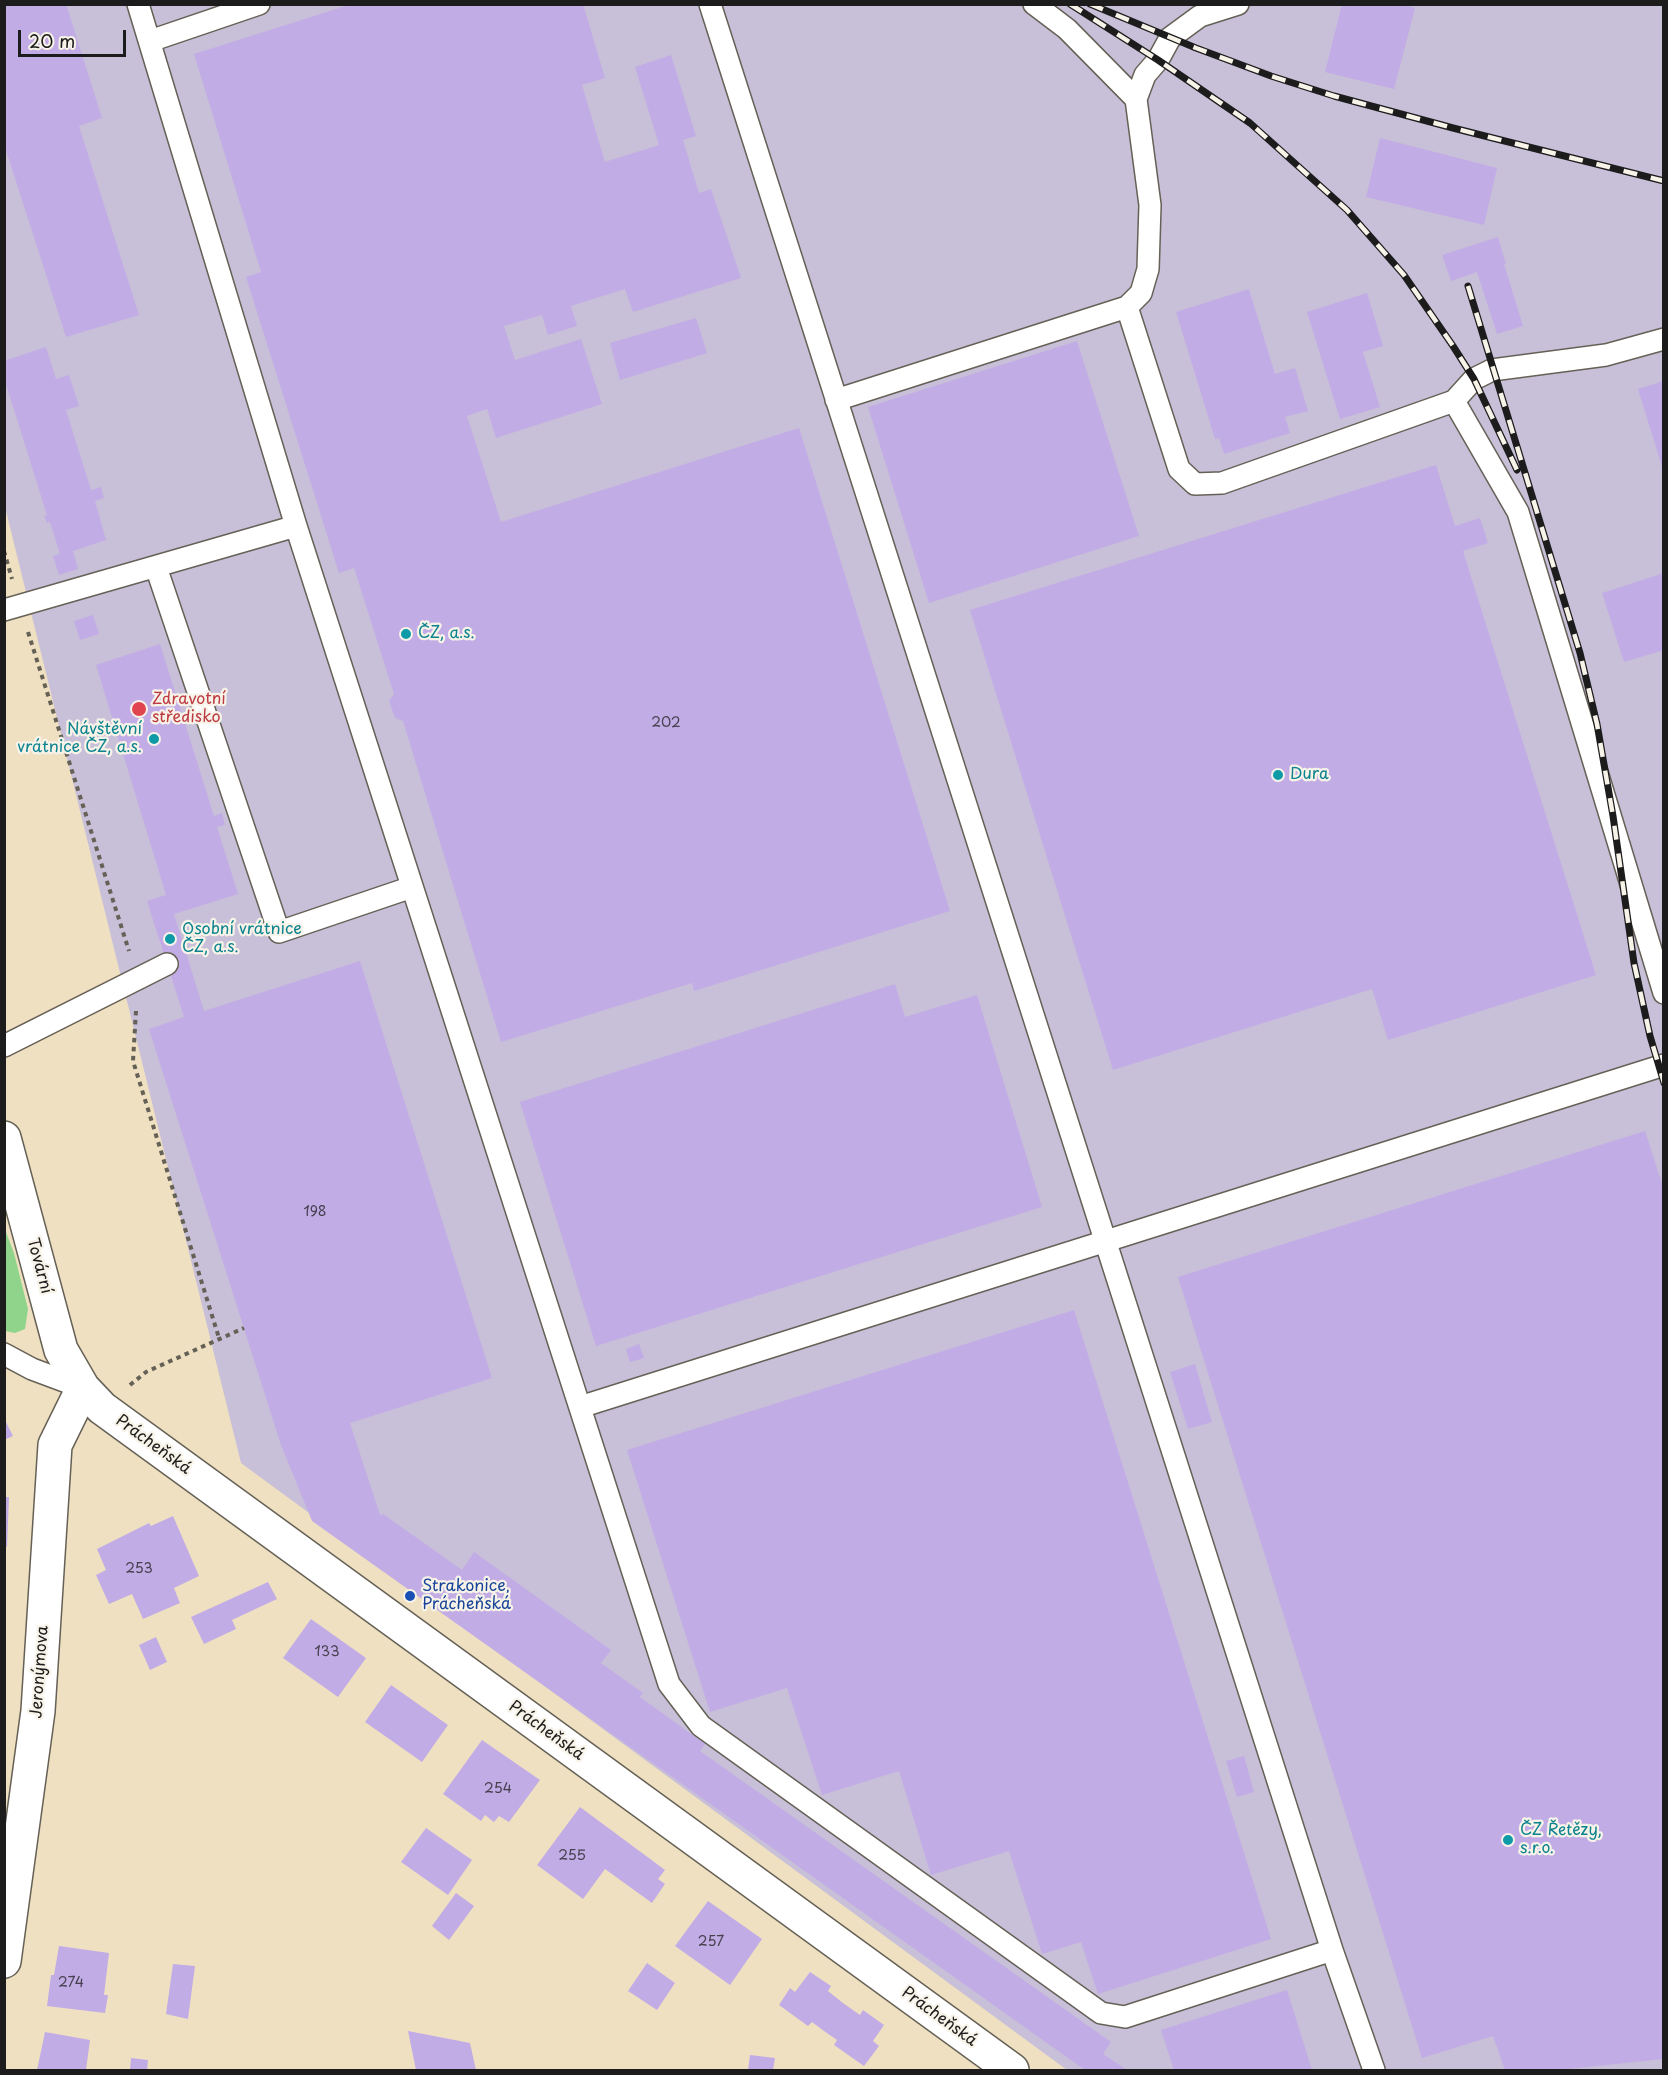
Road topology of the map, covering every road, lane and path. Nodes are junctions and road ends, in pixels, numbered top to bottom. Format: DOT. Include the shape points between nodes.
graph roads {
  1 [pos="138,4"];
  2 [pos="260,4"];
  3 [pos="710,4"];
  4 [pos="1034,4"];
  5 [pos="1238,4"];
  6 [pos="150,41"];
  7 [pos="1136,99"];
  8 [pos="1127,307"];
  9 [pos="1664,339"];
  10 [pos="836,400"];
  11 [pos="1454,401"];
  12 [pos="296,526"];
  13 [pos="4,551"];
  14 [pos="156,567"];
  15 [pos="12,608"];
  16 [pos="412,887"];
  17 [pos="167,964"];
  18 [pos="138,979"];
  19 [pos="1664,993"];
  20 [pos="4,1046"];
  21 [pos="1664,1065"];
  22 [pos="4,1138"];
  23 [pos="1105,1241"];
  24 [pos="244,1328"];
  25 [pos="219,1338"];
  26 [pos="4,1354"];
  27 [pos="93,1398"];
  28 [pos="580,1407"];
  29 [pos="1332,1950"];
  30 [pos="4,1961"];
  31 [pos="1012,2070"];
  32 [pos="1374,2070"];
  1 -- 6 [label="lane"];
  2 -- 6 [label="lane"];
  3 -- 10 [label="lane"];
  4 -- 7 [label="lane" via="1067,28"];
  5 -- 7 [label="lane" via="1200,16 1170,38 1145,75"];
  6 -- 12 [label="lane"];
  7 -- 8 [label="lane" via="1150,205 1148,269 1141,293"];
  8 -- 10 [label="lane"];
  8 -- 11 [label="lane" via="1179,469 1195,484 1222,483"];
  9 -- 11 [label="lane" via="1606,355 1492,370 1474,379"];
  10 -- 23 [label="lane"];
  11 -- 19 [label="lane" via="1518,512"];
  12 -- 14 [label="lane"];
  12 -- 16 [label="lane"];
  13 -- 15 [label="path"];
  14 -- 15 [label="lane"];
  14 -- 16 [label="lane" via="279,932"];
  15 -- 18 [label="path"];
  16 -- 28 [label="lane"];
  17 -- 18 [label="lane"];
  18 -- 20 [label="lane"];
  18 -- 25 [label="path" via="133,1061"];
  21 -- 23 [label="lane"];
  22 -- 27 [label="street, Tovární" via="61,1350"];
  23 -- 28 [label="lane"];
  23 -- 29 [label="lane"];
  24 -- 25 [label="path"];
  25 -- 27 [label="path"];
  26 -- 27 [label="lane"];
  27 -- 30 [label="street, Jeronýmova" via="56,1445 38,1711"];
  27 -- 31 [label="street, Prácheňská"];
  28 -- 29 [label="lane" via="669,1684 701,1726 1101,2013 1125,2017"];
  29 -- 32 [label="lane"];
}
